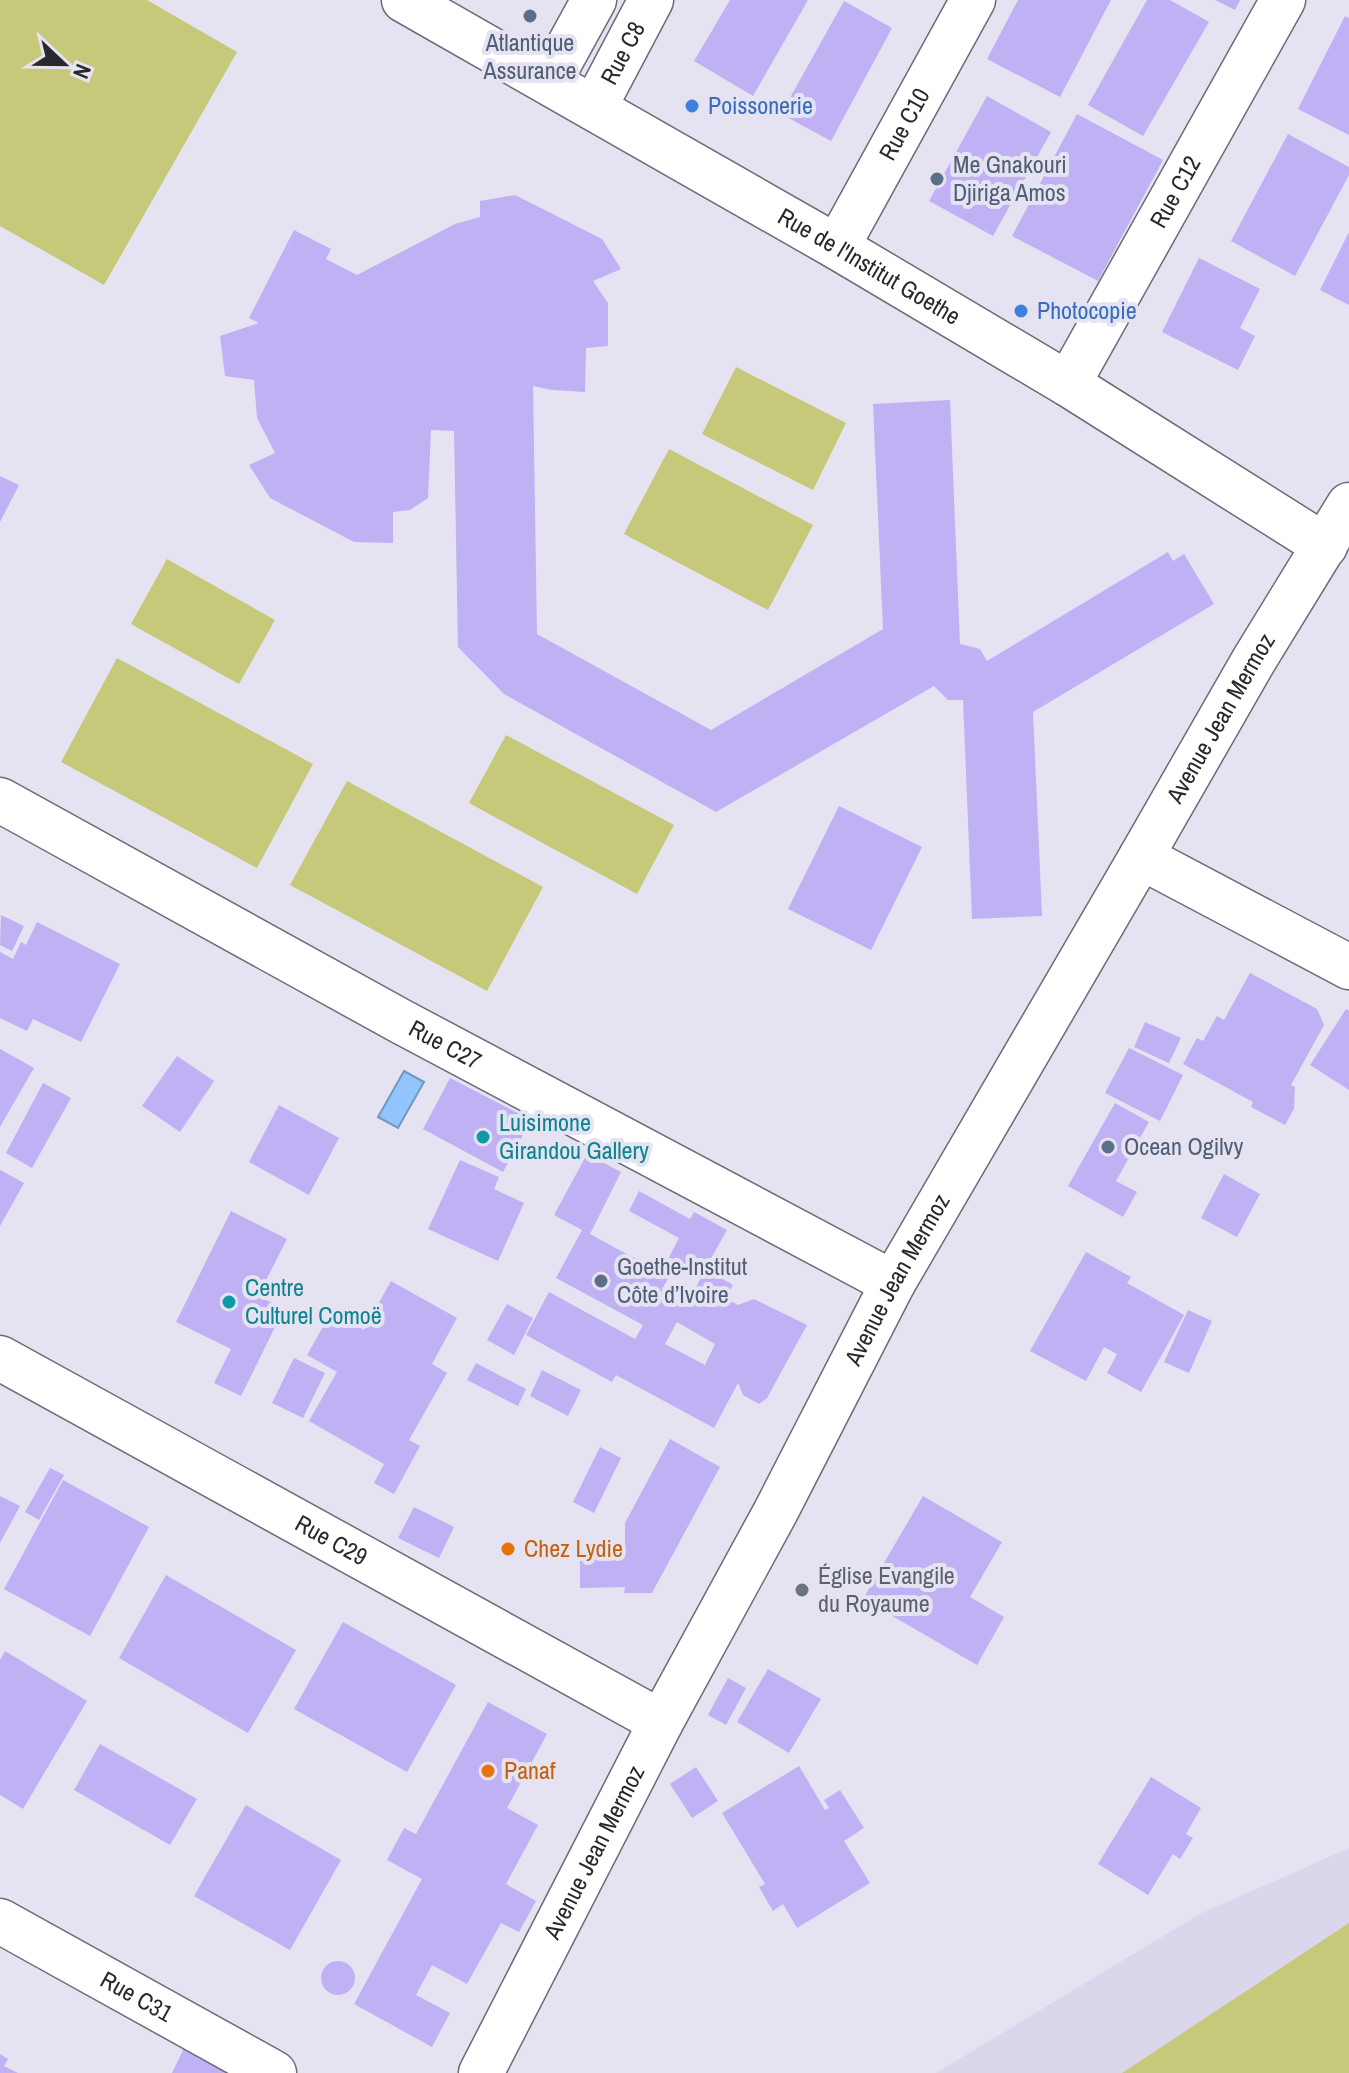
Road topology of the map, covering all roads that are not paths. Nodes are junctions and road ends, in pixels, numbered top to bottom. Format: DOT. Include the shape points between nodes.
graph roads {
  1 [pos="404,0"];
  2 [pos="594,0"];
  3 [pos="651,0"];
  4 [pos="973,0"];
  5 [pos="1283,0"];
  6 [pos="549,82"];
  7 [pos="594,108"];
  8 [pos="837,247"];
  9 [pos="1068,384"];
  10 [pos="1349,505"];
  11 [pos="1325,546"];
  12 [pos="0,800"];
  13 [pos="1141,857"];
  14 [pos="1349,967"];
  15 [pos="893,1283"];
  16 [pos="0,1358"];
  17 [pos="661,1722"];
  18 [pos="0,1921"];
  19 [pos="274,2073"];
  20 [pos="481,2073"];
  1 -- 6 [label="street, Rue de l'Institut Goethe"];
  2 -- 6 [label="street"];
  3 -- 7 [label="street, Rue C8"];
  4 -- 8 [label="street, Rue C10"];
  5 -- 9 [label="street, Rue C12"];
  6 -- 7 [label="street, Rue de l'Institut Goethe"];
  7 -- 8 [label="street, Rue de l'Institut Goethe"];
  8 -- 9 [label="street, Rue de l'Institut Goethe"];
  9 -- 11 [label="street, Rue de l'Institut Goethe"];
  10 -- 11 [label="street, Avenue Jean Mermoz"];
  11 -- 13 [label="street, Avenue Jean Mermoz"];
  12 -- 15 [label="street, Rue C27" via="402,1022"];
  13 -- 14 [label="street"];
  13 -- 15 [label="street, Avenue Jean Mermoz"];
  15 -- 17 [label="street, Avenue Jean Mermoz"];
  16 -- 17 [label="street, Rue C29"];
  17 -- 20 [label="street, Avenue Jean Mermoz"];
  18 -- 19 [label="street, Rue C31"];
}
